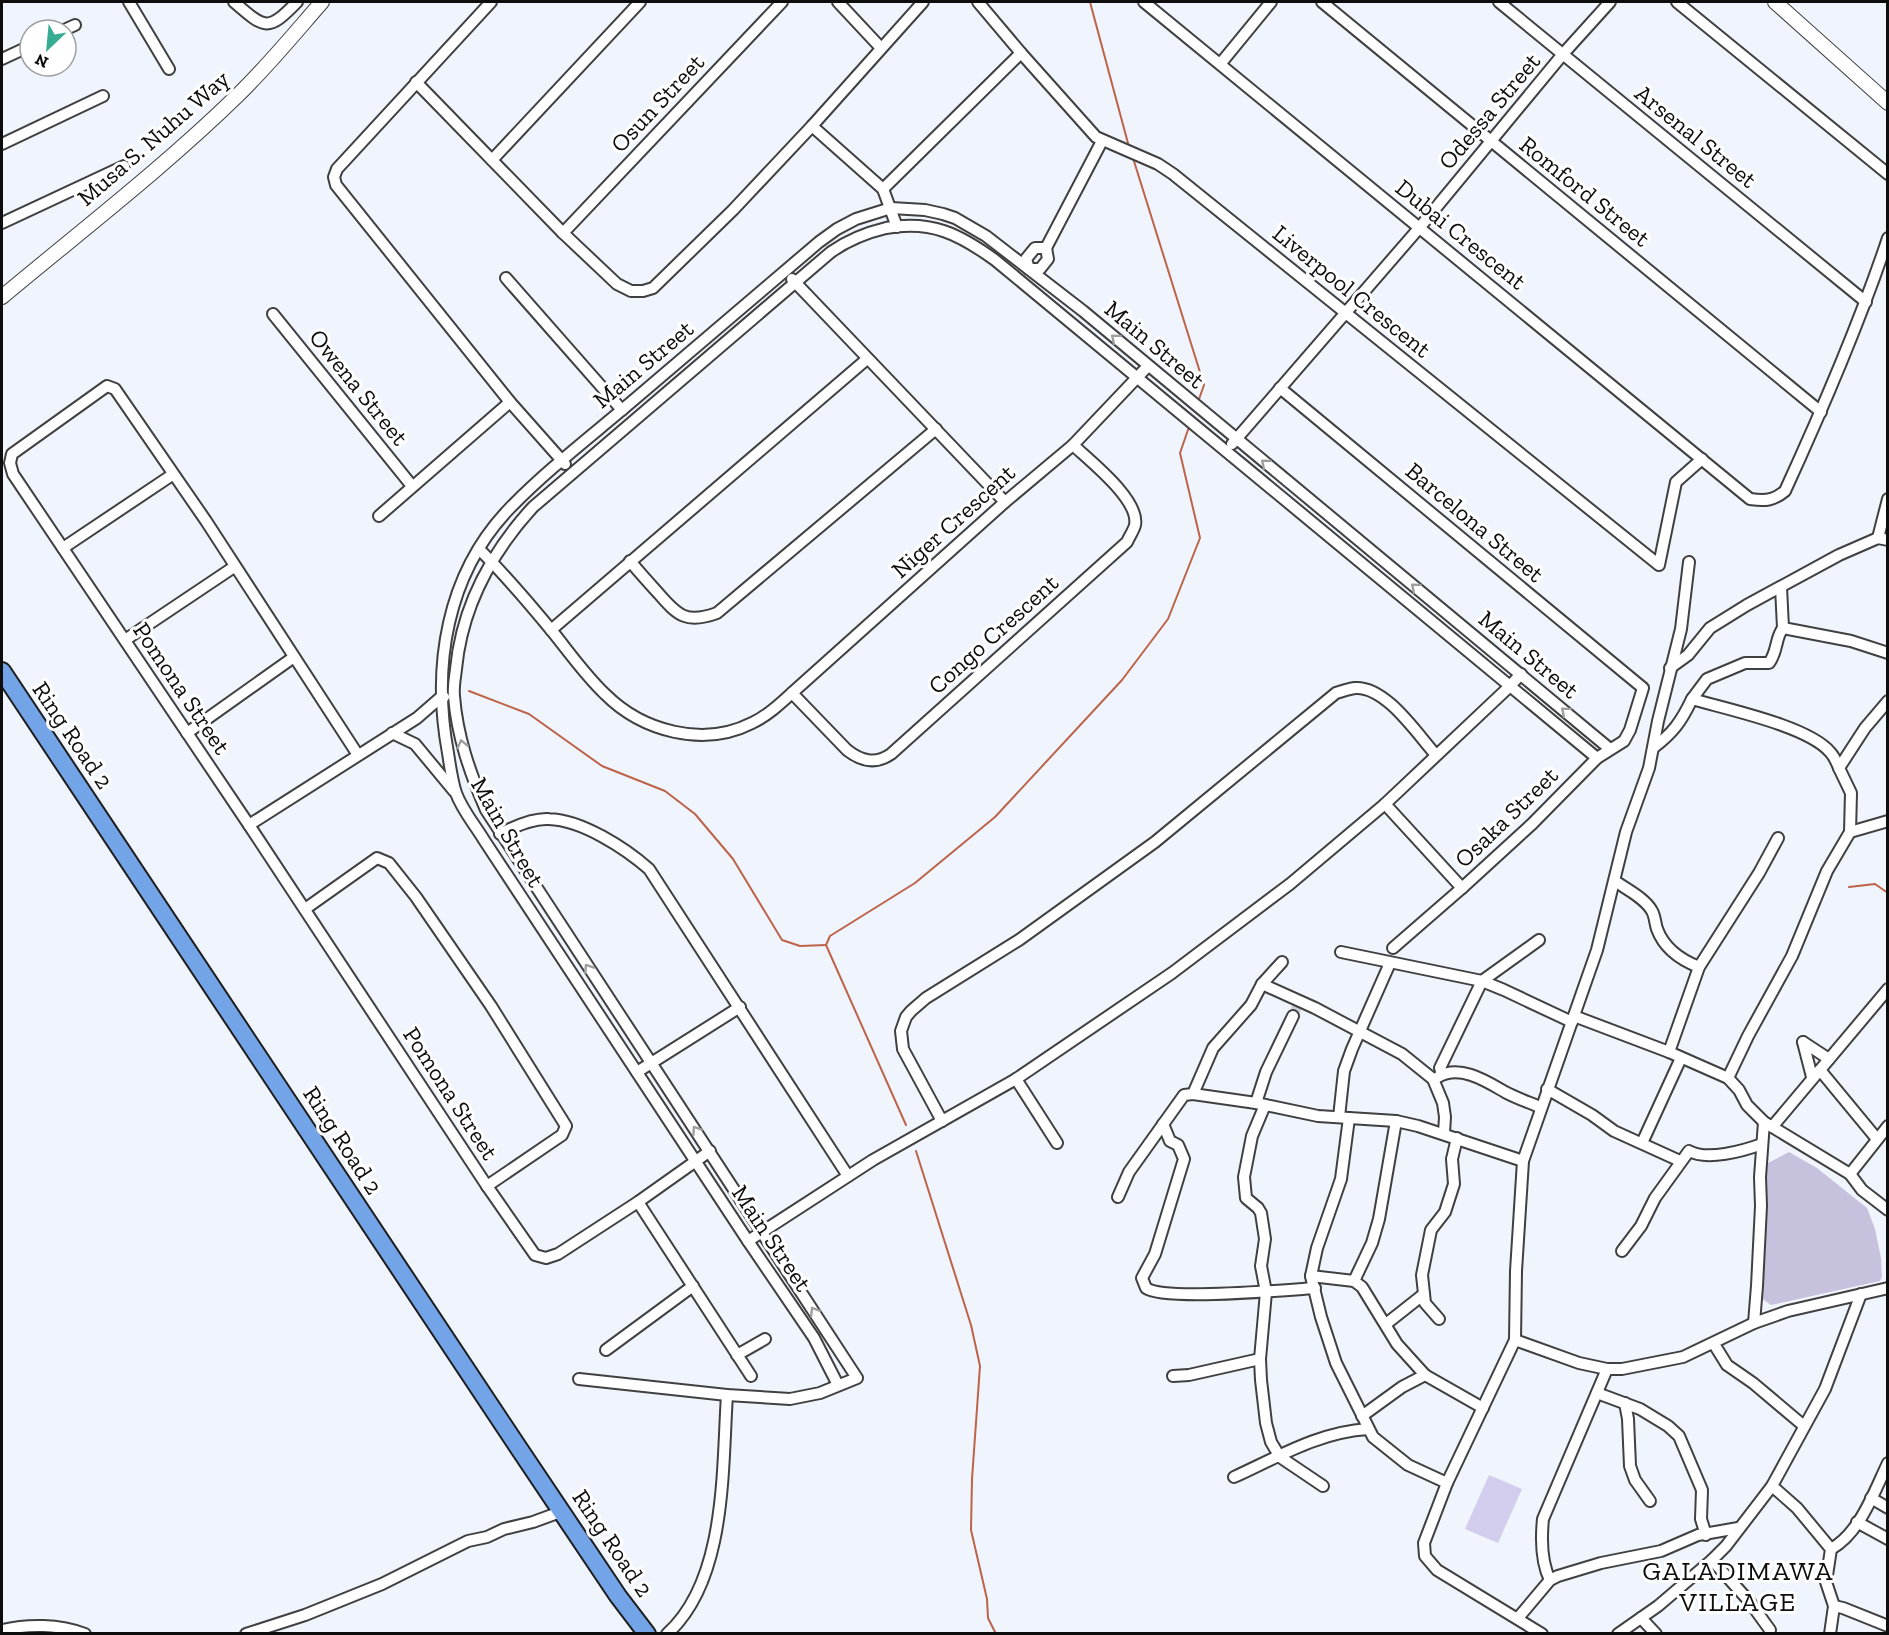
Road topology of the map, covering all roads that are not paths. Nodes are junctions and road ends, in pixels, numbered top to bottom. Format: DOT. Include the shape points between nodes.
graph roads {
  1 [pos="129,2"];
  2 [pos="234,2"];
  3 [pos="297,2"];
  4 [pos="322,2"];
  5 [pos="491,2"];
  6 [pos="640,2"];
  7 [pos="782,2"];
  8 [pos="838,2"];
  9 [pos="922,2"];
  10 [pos="978,2"];
  11 [pos="1144,2"];
  12 [pos="1271,2"];
  13 [pos="1322,2"];
  14 [pos="1499,2"];
  15 [pos="1610,2"];
  16 [pos="1677,2"];
  17 [pos="1774,2"];
  18 [pos="881,48"];
  19 [pos="18,52"];
  20 [pos="1021,53"];
  21 [pos="1563,54"];
  22 [pos="2,59"];
  23 [pos="1221,63"];
  24 [pos="169,69"];
  25 [pos="416,82"];
  26 [pos="103,96"];
  27 [pos="1887,103"];
  28 [pos="812,126"];
  29 [pos="1102,141"];
  30 [pos="1492,141"];
  31 [pos="2,144"];
  32 [pos="492,160"];
  33 [pos="124,166"];
  34 [pos="1887,174"];
  35 [pos="883,189"];
  36 [pos="891,208"];
  37 [pos="2,223"];
  38 [pos="897,226"];
  39 [pos="1420,227"];
  40 [pos="563,233"];
  41 [pos="1887,238"];
  42 [pos="1046,248"];
  43 [pos="1029,269"];
  44 [pos="785,271"];
  45 [pos="506,278"];
  46 [pos="1020,281"];
  47 [pos="795,283"];
  48 [pos="2,297"];
  49 [pos="1866,302"];
  50 [pos="1346,313"];
  51 [pos="273,314"];
  52 [pos="867,359"];
  53 [pos="1148,366"];
  54 [pos="1137,377"];
  55 [pos="1280,388"];
  56 [pos="510,402"];
  57 [pos="621,410"];
  58 [pos="1821,412"];
  59 [pos="936,429"];
  60 [pos="1236,439"];
  61 [pos="1073,445"];
  62 [pos="1226,452"];
  63 [pos="1702,459"];
  64 [pos="562,460"];
  65 [pos="572,473"];
  66 [pos="172,474"];
  67 [pos="412,486"];
  68 [pos="1887,499"];
  69 [pos="1005,502"];
  70 [pos="380,516"];
  71 [pos="1883,539"];
  72 [pos="63,548"];
  73 [pos="479,549"];
  74 [pos="491,561"];
  75 [pos="630,561"];
  76 [pos="1689,562"];
  77 [pos="234,567"];
  78 [pos="1781,588"];
  79 [pos="1784,628"];
  80 [pos="551,630"];
  81 [pos="125,640"];
  82 [pos="1887,653"];
  83 [pos="294,657"];
  84 [pos="1670,668"];
  85 [pos="2,671"];
  86 [pos="1521,674"];
  87 [pos="1509,687"];
  88 [pos="1643,688"];
  89 [pos="792,693"];
  90 [pos="454,694"];
  91 [pos="440,698"];
  92 [pos="1692,699"];
  93 [pos="1887,701"];
  94 [pos="457,714"];
  95 [pos="417,718"];
  96 [pos="442,718"];
  97 [pos="187,733"];
  98 [pos="392,733"];
  99 [pos="1653,748"];
  100 [pos="1610,749"];
  101 [pos="358,754"];
  102 [pos="1436,755"];
  103 [pos="1597,758"];
  104 [pos="1839,768"];
  105 [pos="456,794"];
  106 [pos="1385,804"];
  107 [pos="1887,821"];
  108 [pos="249,825"];
  109 [pos="1850,832"];
  110 [pos="500,834"];
  111 [pos="1778,838"];
  112 [pos="1615,881"];
  113 [pos="1462,888"];
  114 [pos="304,909"];
  115 [pos="1539,940"];
  116 [pos="1393,948"];
  117 [pos="1341,952"];
  118 [pos="1282,962"];
  119 [pos="1390,963"];
  120 [pos="1699,967"];
  121 [pos="1482,981"];
  122 [pos="1262,984"];
  123 [pos="1887,989"];
  124 [pos="740,1007"];
  125 [pos="1297,1008"];
  126 [pos="1573,1019"];
  127 [pos="1359,1032"];
  128 [pos="1669,1052"];
  129 [pos="1681,1058"];
  130 [pos="1829,1059"];
  131 [pos="651,1063"];
  132 [pos="637,1072"];
  133 [pos="1438,1074"];
  134 [pos="1816,1074"];
  135 [pos="1728,1078"];
  136 [pos="1016,1079"];
  137 [pos="1547,1089"];
  138 [pos="1193,1094"];
  139 [pos="1261,1104"];
  140 [pos="1540,1107"];
  141 [pos="1344,1117"];
  142 [pos="942,1120"];
  143 [pos="1396,1121"];
  144 [pos="1163,1124"];
  145 [pos="1768,1125"];
  146 [pos="1887,1125"];
  147 [pos="1444,1133"];
  148 [pos="1456,1138"];
  149 [pos="1878,1139"];
  150 [pos="1057,1143"];
  151 [pos="1642,1143"];
  152 [pos="1762,1144"];
  153 [pos="710,1151"];
  154 [pos="695,1161"];
  155 [pos="1522,1161"];
  156 [pos="1680,1161"];
  157 [pos="1850,1174"];
  158 [pos="848,1176"];
  159 [pos="487,1186"];
  160 [pos="1118,1197"];
  161 [pos="638,1202"];
  162 [pos="1887,1210"];
  163 [pos="762,1232"];
  164 [pos="748,1241"];
  165 [pos="1622,1251"];
  166 [pos="790,1274"];
  167 [pos="1311,1276"];
  168 [pos="1354,1281"];
  169 [pos="776,1283"];
  170 [pos="693,1286"];
  171 [pos="1315,1288"];
  172 [pos="1887,1288"];
  173 [pos="1266,1292"];
  174 [pos="1424,1294"];
  175 [pos="1861,1294"];
  176 [pos="1438,1319"];
  177 [pos="1754,1323"];
  178 [pos="1386,1324"];
  179 [pos="826,1330"];
  180 [pos="814,1338"];
  181 [pos="765,1339"];
  182 [pos="1515,1340"];
  183 [pos="1714,1344"];
  184 [pos="606,1350"];
  185 [pos="737,1356"];
  186 [pos="1260,1359"];
  187 [pos="1607,1369"];
  188 [pos="1425,1375"];
  189 [pos="751,1376"];
  190 [pos="1173,1376"];
  191 [pos="579,1379"];
  192 [pos="838,1385"];
  193 [pos="1598,1393"];
  194 [pos="727,1395"];
  195 [pos="1625,1403"];
  196 [pos="1484,1408"];
  197 [pos="1362,1416"];
  198 [pos="1804,1426"];
  199 [pos="1368,1429"];
  200 [pos="1280,1457"];
  201 [pos="1887,1463"];
  202 [pos="1234,1477"];
  203 [pos="1447,1483"];
  204 [pos="1323,1486"];
  205 [pos="1772,1486"];
  206 [pos="1871,1498"];
  207 [pos="1650,1501"];
  208 [pos="1887,1508"];
  209 [pos="563,1511"];
  210 [pos="1857,1522"];
  211 [pos="1738,1528"];
  212 [pos="1706,1535"];
  213 [pos="1887,1539"];
  214 [pos="1831,1550"];
  215 [pos="1712,1560"];
  216 [pos="1551,1580"];
  217 [pos="1834,1606"];
  218 [pos="1518,1618"];
  219 [pos="1641,1618"];
  220 [pos="1887,1626"];
  221 [pos="2,1630"];
  222 [pos="1770,1630"];
  223 [pos="84,1634"];
  224 [pos="246,1634"];
  225 [pos="647,1634"];
  226 [pos="667,1634"];
  227 [pos="1542,1634"];
  228 [pos="1618,1634"];
  229 [pos="1656,1634"];
  230 [pos="1830,1634"];
  1 -- 24 [label="street"];
  2 -- 3 [label="street" via="265,24 278,21"];
  4 -- 48 [label="street, Musa S. Nuhu Way" via="236,97"];
  5 -- 25 [label="street"];
  6 -- 32 [label="street"];
  7 -- 40 [label="street, Osun Street"];
  8 -- 18 [label="street"];
  9 -- 18 [label="street"];
  10 -- 20 [label="street, Liverpool Crescent"];
  11 -- 23 [label="street, Dubai Crescent"];
  12 -- 23 [label="street"];
  13 -- 30 [label="street, Romford Street"];
  14 -- 21 [label="street, Arsenal Street"];
  15 -- 21 [label="street, Odessa Street"];
  16 -- 34 [label="street"];
  17 -- 27 [label="street"];
  18 -- 28 [label="street"];
  19 -- 22 [label="street"];
  20 -- 29 [label="street, Liverpool Crescent"];
  20 -- 35 [label="street"];
  21 -- 30 [label="street, Odessa Street"];
  21 -- 49 [label="street, Arsenal Street"];
  23 -- 39 [label="street, Dubai Crescent"];
  25 -- 32 [label="street"];
  25 -- 56 [label="street" via="337,169 336,185"];
  26 -- 31 [label="street"];
  28 -- 35 [label="street"];
  28 -- 40 [label="street" via="653,288 631,291 617,284"];
  29 -- 42 [label="street"];
  29 -- 50 [label="street, Liverpool Crescent" via="1165,169"];
  30 -- 39 [label="street, Odessa Street"];
  30 -- 58 [label="street, Romford Street"];
  32 -- 40 [label="street"];
  33 -- 37 [label="street"];
  35 -- 36 [label="street"];
  36 -- 38 [label="street"];
  36 -- 43 [label="street, Main Street" via="925,210 955,218"];
  36 -- 44 [label="street, Main Street" via="837,229"];
  38 -- 46 [label="street, Main Street" via="921,225 954,235 971,243"];
  38 -- 47 [label="street, Main Street" via="844,243"];
  39 -- 50 [label="street, Odessa Street"];
  39 -- 63 [label="street, Dubai Crescent"];
  41 -- 49 [label="street"];
  42 -- 43 [label="street" via="1048,259 1040,269"];
  42 -- 43 [label="street" via="1035,248 1026,259"];
  43 -- 46 [label="street"];
  53 -- 43 [label="street, Main Street, one-way"];
  44 -- 47 [label="street"];
  44 -- 57 [label="street, Main Street"];
  45 -- 57 [label="street"];
  46 -- 54 [label="street, Main Street"];
  47 -- 52 [label="street"];
  47 -- 65 [label="street, Main Street"];
  49 -- 58 [label="street"];
  50 -- 55 [label="street, Odessa Street"];
  50 -- 63 [label="street, Liverpool Crescent" via="1659,565 1676,482"];
  51 -- 67 [label="street, Owena Street"];
  52 -- 59 [label="street"];
  52 -- 75 [label="street"];
  53 -- 54 [label="street, Niger Crescent"];
  53 -- 60 [label="street, Main Street"];
  54 -- 61 [label="street, Niger Crescent"];
  54 -- 62 [label="street, Main Street"];
  55 -- 60 [label="street, Odessa Street"];
  55 -- 88 [label="street, Barcelona Street"];
  56 -- 64 [label="street"];
  56 -- 67 [label="street"];
  57 -- 64 [label="street, Main Street"];
  58 -- 63 [label="street, Dubai Crescent" via="1785,491 1776,498 1750,499"];
  59 -- 69 [label="street"];
  59 -- 75 [label="street" via="717,613 691,618 675,612"];
  60 -- 62 [label="street, Odessa Street"];
  86 -- 60 [label="street, Main Street, one-way"];
  61 -- 69 [label="street, Niger Crescent"];
  61 -- 89 [label="street, Congo Crescent" via="1132,507 1136,524 1127,542 891,754 874,761 855,756"];
  62 -- 87 [label="street, Main Street"];
  64 -- 65 [label="street"];
  64 -- 73 [label="street, Main Street" via="509,509"];
  65 -- 74 [label="street, Main Street" via="533,507"];
  66 -- 72 [label="street"];
  66 -- 72 [label="street, Pomona Street" via="121,394 107,386 10,458 13,474"];
  66 -- 77 [label="street, Pomona Street"];
  67 -- 70 [label="street"];
  68 -- 71 [label="street"];
  69 -- 89 [label="street, Niger Crescent"];
  71 -- 78 [label="street" via="1810,569"];
  72 -- 81 [label="street, Pomona Street"];
  73 -- 74 [label="street, Niger Crescent"];
  73 -- 91 [label="street, Main Street" via="458,592 448,627"];
  74 -- 80 [label="street, Niger Crescent"];
  74 -- 90 [label="street, Main Street" via="464,625"];
  75 -- 80 [label="street"];
  76 -- 84 [label="street" via="1681,629"];
  77 -- 81 [label="street"];
  77 -- 83 [label="street, Pomona Street"];
  78 -- 79 [label="street"];
  78 -- 84 [label="street" via="1710,628 1688,656"];
  79 -- 82 [label="street" via="1851,641"];
  79 -- 92 [label="street" via="1769,663 1745,663 1707,679"];
  80 -- 89 [label="street, Niger Crescent" via="605,695 636,719 665,730 720,734 752,724"];
  81 -- 97 [label="street, Pomona Street"];
  83 -- 97 [label="street"];
  83 -- 101 [label="street, Pomona Street"];
  84 -- 99 [label="street"];
  85 -- 209 [label="main road, Ring Road 2"];
  86 -- 87 [label="street"];
  100 -- 86 [label="street, Main Street, one-way"];
  87 -- 102 [label="street"];
  87 -- 103 [label="street, Main Street"];
  88 -- 100 [label="street, Osaka Street" via="1630,730 1624,741"];
  90 -- 91 [label="street"];
  90 -- 94 [label="street, Main Street"];
  91 -- 95 [label="street"];
  91 -- 96 [label="street, Main Street"];
  92 -- 99 [label="street" via="1669,736"];
  92 -- 104 [label="street" via="1808,736 1830,752"];
  93 -- 104 [label="street"];
  94 -- 96 [label="street"];
  110 -- 94 [label="street, Main Street, one-way" via="473,778"];
  95 -- 96 [label="street"];
  95 -- 98 [label="street"];
  96 -- 105 [label="street, Main Street"];
  97 -- 108 [label="street, Pomona Street"];
  98 -- 101 [label="street"];
  98 -- 105 [label="street" via="415,744"];
  99 -- 112 [label="street"];
  100 -- 103 [label="street, Osaka Street"];
  101 -- 108 [label="street"];
  102 -- 106 [label="street"];
  102 -- 142 [label="street" via="1385,698 1356,688 1336,693 1146,849 911,1011 901,1031 903,1049"];
  103 -- 113 [label="street, Osaka Street"];
  104 -- 109 [label="street" via="1851,793"];
  105 -- 132 [label="street, Main Street"];
  106 -- 113 [label="street, Osaka Street"];
  106 -- 136 [label="street" via="1290,884 1172,973"];
  107 -- 109 [label="street"];
  108 -- 114 [label="street, Pomona Street"];
  109 -- 135 [label="street" via="1827,871 1792,956"];
  110 -- 124 [label="street" via="538,820 562,820 589,830 639,861 649,869"];
  131 -- 110 [label="street, Main Street, one-way"];
  111 -- 120 [label="street"];
  112 -- 120 [label="street" via="1652,911 1658,931 1674,952"];
  112 -- 126 [label="street"];
  113 -- 116 [label="street"];
  114 -- 159 [label="street, Pomona Street"];
  114 -- 159 [label="street" via="377,858 386,860 491,1006 566,1126 562,1135"];
  115 -- 121 [label="street"];
  117 -- 119 [label="street"];
  118 -- 122 [label="street"];
  119 -- 121 [label="street"];
  119 -- 127 [label="street"];
  120 -- 128 [label="street"];
  121 -- 126 [label="street"];
  121 -- 133 [label="street"];
  122 -- 125 [label="street"];
  122 -- 138 [label="street" via="1251,1005 1213,1048"];
  123 -- 130 [label="street"];
  124 -- 131 [label="street"];
  124 -- 158 [label="street"];
  125 -- 127 [label="street" via="1316,1008"];
  125 -- 139 [label="street" via="1266,1072"];
  126 -- 128 [label="street"];
  126 -- 137 [label="street"];
  127 -- 133 [label="street"];
  127 -- 141 [label="street" via="1344,1071"];
  128 -- 129 [label="street"];
  129 -- 135 [label="street"];
  129 -- 151 [label="street"];
  130 -- 134 [label="street"];
  130 -- 134 [label="street" via="1803,1042"];
  131 -- 132 [label="street"];
  153 -- 131 [label="street, Main Street, one-way"];
  132 -- 154 [label="street, Main Street"];
  133 -- 140 [label="street" via="1479,1077"];
  133 -- 147 [label="street"];
  134 -- 145 [label="street"];
  134 -- 149 [label="street"];
  135 -- 145 [label="street" via="1746,1105"];
  136 -- 142 [label="street"];
  136 -- 150 [label="street"];
  137 -- 140 [label="street"];
  137 -- 151 [label="street" via="1614,1131"];
  138 -- 139 [label="street"];
  138 -- 144 [label="street" via="1184,1095"];
  139 -- 141 [label="street" via="1318,1116"];
  139 -- 173 [label="street" via="1244,1177 1246,1198 1261,1213 1265,1239 1261,1266"];
  140 -- 155 [label="street"];
  141 -- 143 [label="street"];
  141 -- 167 [label="street" via="1341,1179"];
  142 -- 158 [label="street"];
  143 -- 147 [label="street"];
  143 -- 168 [label="street" via="1372,1243"];
  144 -- 160 [label="street" via="1129,1172"];
  144 -- 173 [label="street" via="1184,1159 1143,1284 1156,1293"];
  145 -- 152 [label="street"];
  145 -- 157 [label="street"];
  146 -- 149 [label="street"];
  147 -- 148 [label="street"];
  148 -- 155 [label="street"];
  148 -- 174 [label="street" via="1452,1159 1454,1184 1445,1212 1433,1226 1428,1242 1422,1275"];
  149 -- 157 [label="street"];
  151 -- 156 [label="street"];
  152 -- 156 [label="street" via="1720,1154 1689,1151"];
  152 -- 177 [label="street"];
  153 -- 154 [label="street, Pomona Street"];
  153 -- 163 [label="street, Main Street"];
  154 -- 161 [label="street, Pomona Street"];
  154 -- 164 [label="street, Main Street"];
  155 -- 182 [label="street"];
  156 -- 165 [label="street"];
  157 -- 162 [label="street" via="1862,1190"];
  158 -- 163 [label="street"];
  159 -- 161 [label="street, Pomona Street" via="535,1255 541,1257 558,1254"];
  161 -- 170 [label="street"];
  163 -- 164 [label="street"];
  163 -- 166 [label="street, Main Street"];
  164 -- 169 [label="street, Main Street"];
  166 -- 169 [label="street"];
  179 -- 166 [label="street, Main Street, one-way"];
  167 -- 168 [label="street"];
  167 -- 171 [label="street"];
  168 -- 178 [label="street"];
  169 -- 180 [label="street, Main Street"];
  170 -- 184 [label="street"];
  170 -- 185 [label="street"];
  171 -- 173 [label="street"];
  171 -- 197 [label="street" via="1336,1363"];
  172 -- 175 [label="street"];
  173 -- 186 [label="street"];
  174 -- 176 [label="street" via="1427,1307"];
  174 -- 178 [label="street"];
  175 -- 177 [label="street"];
  175 -- 198 [label="street" via="1825,1389"];
  177 -- 183 [label="street"];
  178 -- 188 [label="street" via="1397,1344"];
  179 -- 180 [label="street"];
  179 -- 192 [label="street, Main Street" via="857,1378"];
  180 -- 192 [label="street, Main Street"];
  181 -- 185 [label="street"];
  182 -- 187 [label="street"];
  182 -- 196 [label="street"];
  183 -- 187 [label="street" via="1683,1357"];
  183 -- 198 [label="street" via="1727,1365"];
  185 -- 189 [label="street"];
  186 -- 190 [label="street"];
  186 -- 200 [label="street" via="1266,1424"];
  187 -- 193 [label="street"];
  188 -- 196 [label="street"];
  188 -- 197 [label="street"];
  191 -- 194 [label="street"];
  192 -- 194 [label="street" via="790,1399"];
  193 -- 195 [label="street"];
  193 -- 216 [label="street" via="1543,1519 1544,1557"];
  194 -- 226 [label="street" via="714,1544 692,1601"];
  195 -- 207 [label="street" via="1632,1474"];
  195 -- 212 [label="street" via="1679,1436 1702,1490 1701,1519"];
  196 -- 203 [label="street"];
  197 -- 199 [label="street"];
  198 -- 205 [label="street"];
  199 -- 200 [label="street" via="1304,1443"];
  199 -- 203 [label="street" via="1408,1465"];
  200 -- 202 [label="street"];
  200 -- 204 [label="street"];
  201 -- 206 [label="street"];
  203 -- 218 [label="street" via="1424,1543 1425,1556 1447,1577"];
  205 -- 211 [label="street"];
  205 -- 214 [label="street" via="1797,1508"];
  206 -- 208 [label="street"];
  206 -- 210 [label="street"];
  209 -- 224 [label="street" via="468,1541 382,1584"];
  209 -- 225 [label="main road, Ring Road 2"];
  210 -- 213 [label="street"];
  210 -- 214 [label="street"];
  211 -- 212 [label="street"];
  211 -- 215 [label="street"];
  212 -- 216 [label="street" via="1644,1556 1574,1570"];
  214 -- 217 [label="street" via="1826,1582"];
  215 -- 219 [label="street"];
  215 -- 222 [label="street"];
  216 -- 218 [label="street"];
  217 -- 220 [label="street"];
  217 -- 230 [label="street"];
  218 -- 227 [label="street"];
  219 -- 228 [label="street"];
  219 -- 229 [label="street"];
  221 -- 223 [label="street" via="66,1627"];
}
